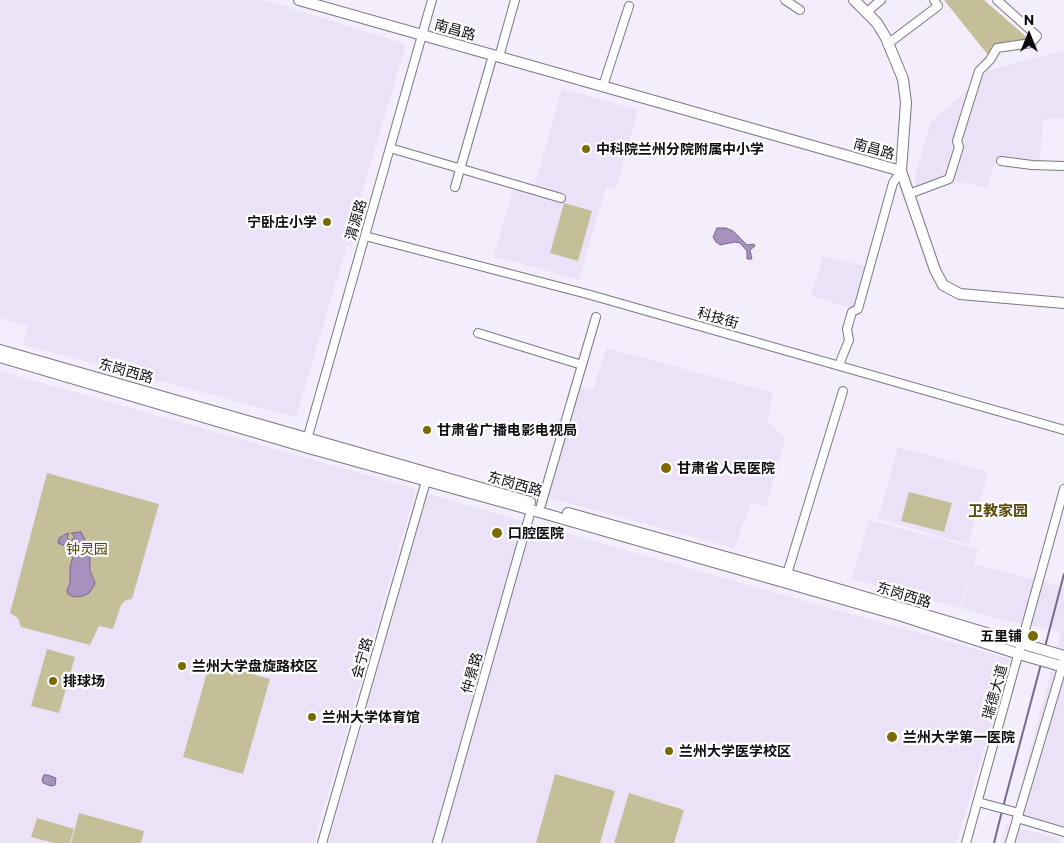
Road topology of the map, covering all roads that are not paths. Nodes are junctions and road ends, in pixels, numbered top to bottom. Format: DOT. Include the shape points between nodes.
graph roads {
  1 [pos="299,0"];
  2 [pos="432,0"];
  3 [pos="515,0"];
  4 [pos="785,0"];
  5 [pos="854,0"];
  6 [pos="881,0"];
  7 [pos="934,0"];
  8 [pos="997,0"];
  9 [pos="628,6"];
  10 [pos="800,10"];
  11 [pos="867,12"];
  12 [pos="422,35"];
  13 [pos="889,43"];
  14 [pos="496,56"];
  15 [pos="603,86"];
  16 [pos="390,148"];
  17 [pos="1001,161"];
  18 [pos="1064,166"];
  19 [pos="460,168"];
  20 [pos="901,171"];
  21 [pos="455,187"];
  22 [pos="909,194"];
  23 [pos="561,198"];
  24 [pos="365,236"];
  25 [pos="1064,303"];
  26 [pos="596,317"];
  27 [pos="478,333"];
  28 [pos="0,350"];
  29 [pos="0,357"];
  30 [pos="582,365"];
  31 [pos="839,365"];
  32 [pos="843,391"];
  33 [pos="1064,430"];
  34 [pos="306,442"];
  35 [pos="426,481"];
  36 [pos="1064,489"];
  37 [pos="536,508"];
  38 [pos="787,574"];
  39 [pos="1020,649"];
  40 [pos="1061,661"];
  41 [pos="978,802"];
  42 [pos="1016,814"];
  43 [pos="1064,832"];
  44 [pos="322,843"];
  45 [pos="437,843"];
  46 [pos="966,843"];
  47 [pos="1010,843"];
  1 -- 12 [label="main road, 南昌路"];
  2 -- 12 [label="street, 渭源路"];
  3 -- 14 [label="street"];
  4 -- 10 [label="street"];
  5 -- 11 [label="main road"];
  6 -- 11 [label="street"];
  7 -- 13 [label="street" via="938,6"];
  8 -- 22 [label="street" via="1037,36 1031,44 997,48 979,71 957,140 949,179"];
  9 -- 15 [label="street"];
  11 -- 13 [label="main road"];
  12 -- 14 [label="main road, 南昌路"];
  12 -- 16 [label="street, 渭源路"];
  13 -- 20 [label="main road" via="903,79 905,96"];
  14 -- 15 [label="main road, 南昌路"];
  14 -- 19 [label="street"];
  15 -- 20 [label="main road, 南昌路"];
  16 -- 19 [label="street"];
  16 -- 24 [label="street, 渭源路"];
  17 -- 18 [label="street"];
  19 -- 21 [label="street"];
  19 -- 23 [label="street"];
  20 -- 22 [label="main road, 南昌路"];
  20 -- 31 [label="street" via="893,184 858,309 852,312 849,340"];
  22 -- 25 [label="main road, 南昌路" via="943,285 960,294"];
  24 -- 31 [label="street, 科技街"];
  24 -- 34 [label="street, 渭源路"];
  26 -- 30 [label="street, 仲景路"];
  27 -- 30 [label="street"];
  28 -- 34 [label="main road, 东岗西路"];
  29 -- 34 [label="main road, 东岗西路"];
  30 -- 37 [label="street, 仲景路"];
  31 -- 33 [label="street, 科技街"];
  32 -- 38 [label="street"];
  34 -- 35 [label="main road, 东岗西路"];
  34 -- 37 [label="main road, 东岗西路"];
  35 -- 37 [label="main road, 东岗西路"];
  35 -- 44 [label="street, 会宁路"];
  36 -- 39 [label="street, 瑞德大道"];
  37 -- 38 [label="main road, 东岗西路"];
  37 -- 39 [label="main road, 东岗西路"];
  37 -- 45 [label="street, 仲景路"];
  38 -- 39 [label="main road, 东岗西路"];
  39 -- 40 [label="main road"];
  39 -- 41 [label="street, 瑞德大道"];
  40 -- 42 [label="street"];
  41 -- 42 [label="street"];
  41 -- 46 [label="street, 瑞德大道"];
  42 -- 43 [label="street"];
  42 -- 47 [label="street"];
}
